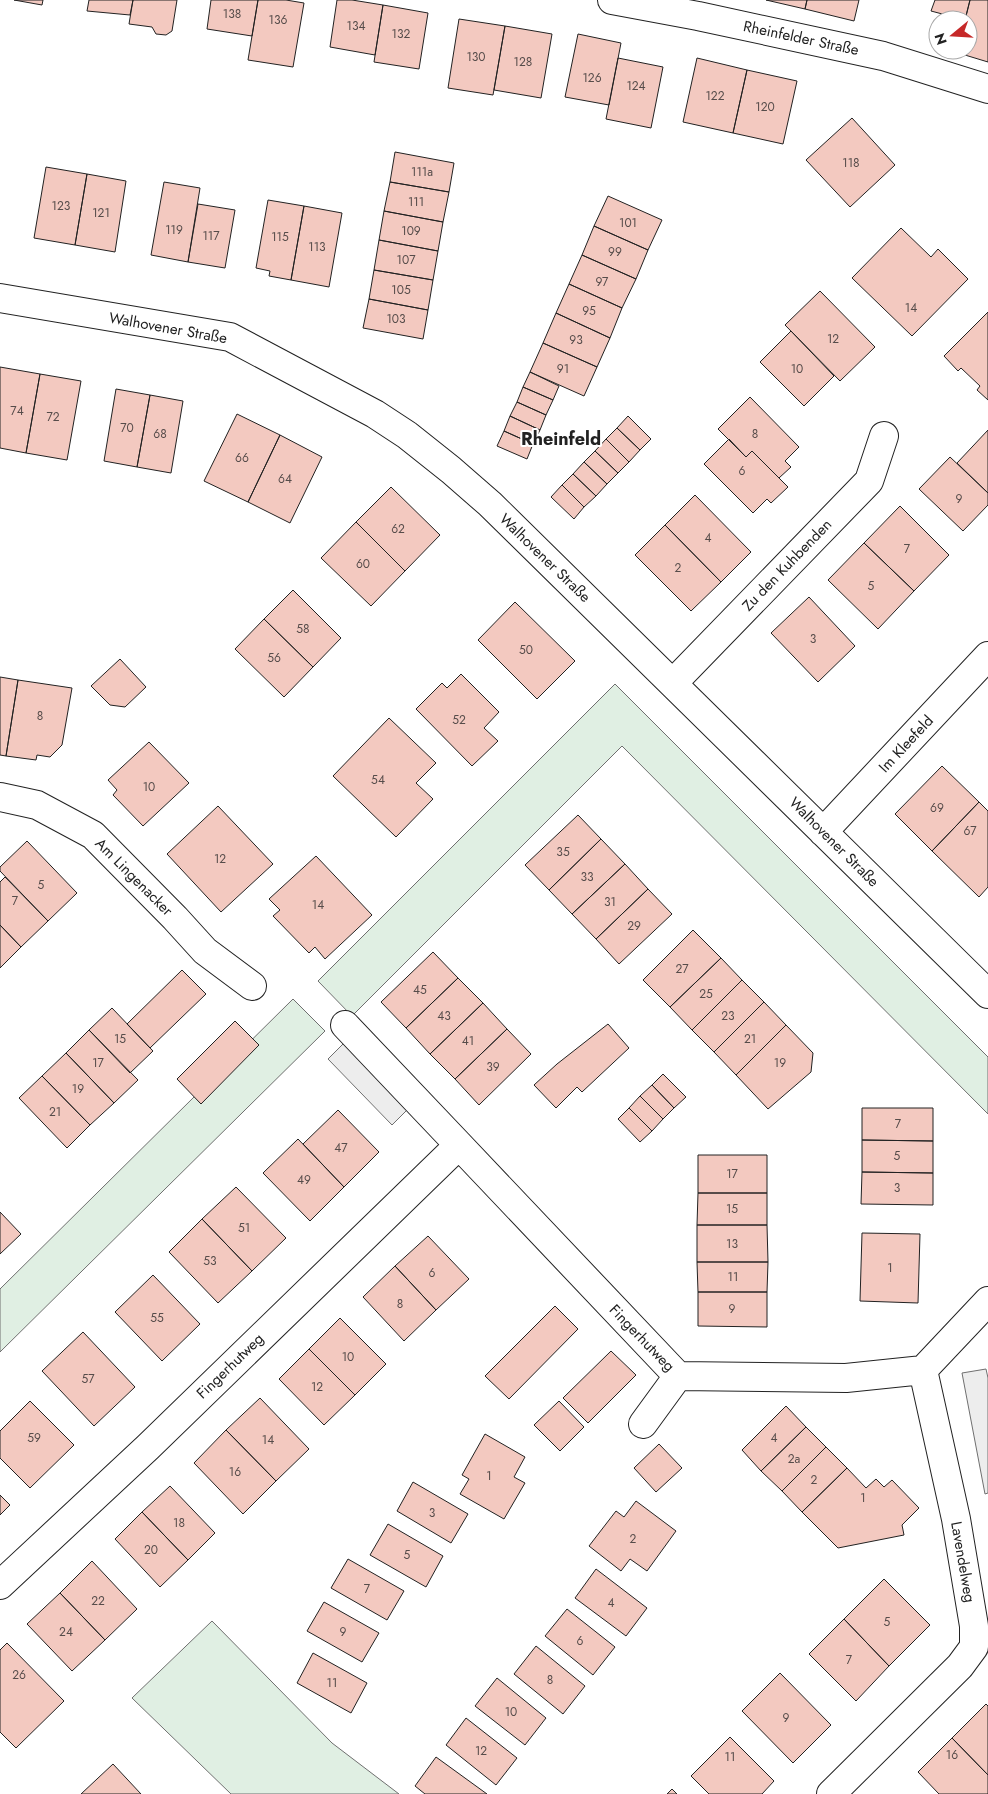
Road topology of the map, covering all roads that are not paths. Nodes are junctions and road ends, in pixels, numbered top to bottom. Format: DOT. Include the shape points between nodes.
graph roads {
  1 [pos="613,0"];
  2 [pos="988,89"];
  3 [pos="0,298"];
  4 [pos="884,436"];
  5 [pos="988,656"];
  6 [pos="673,683"];
  7 [pos="0,797"];
  8 [pos="824,832"];
  9 [pos="252,986"];
  10 [pos="988,994"];
  11 [pos="345,1025"];
  12 [pos="458,1145"];
  13 [pos="988,1301"];
  14 [pos="922,1370"];
  15 [pos="678,1376"];
  16 [pos="643,1424"];
  17 [pos="0,1585"];
  18 [pos="830,1794"];
  1 -- 2 [label="street, Rheinfelder Straße" via="883,56"];
  3 -- 6 [label="street, Walhovener Straße" via="230,337 376,414 422,446 490,504"];
  4 -- 6 [label="street, Zu den Kuhbenden" via="869,481"];
  5 -- 8 [label="street, Im Kleefeld"];
  6 -- 8 [label="street, Walhovener Straße"];
  7 -- 9 [label="street, Am Lingenacker" via="37,805 93,835 205,951"];
  8 -- 10 [label="street, Walhovener Straße"];
  11 -- 12 [label="street, Fingerhutweg"];
  12 -- 15 [label="street, Fingerhutweg"];
  12 -- 17 [label="street, Fingerhutweg" via="148,1447"];
  13 -- 14 [label="street"];
  14 -- 15 [label="street, Fingerhutweg" via="846,1378"];
  14 -- 18 [label="street, Lavendelweg" via="956,1519 974,1626 974,1647 960,1666"];
  15 -- 16 [label="street"];
}
